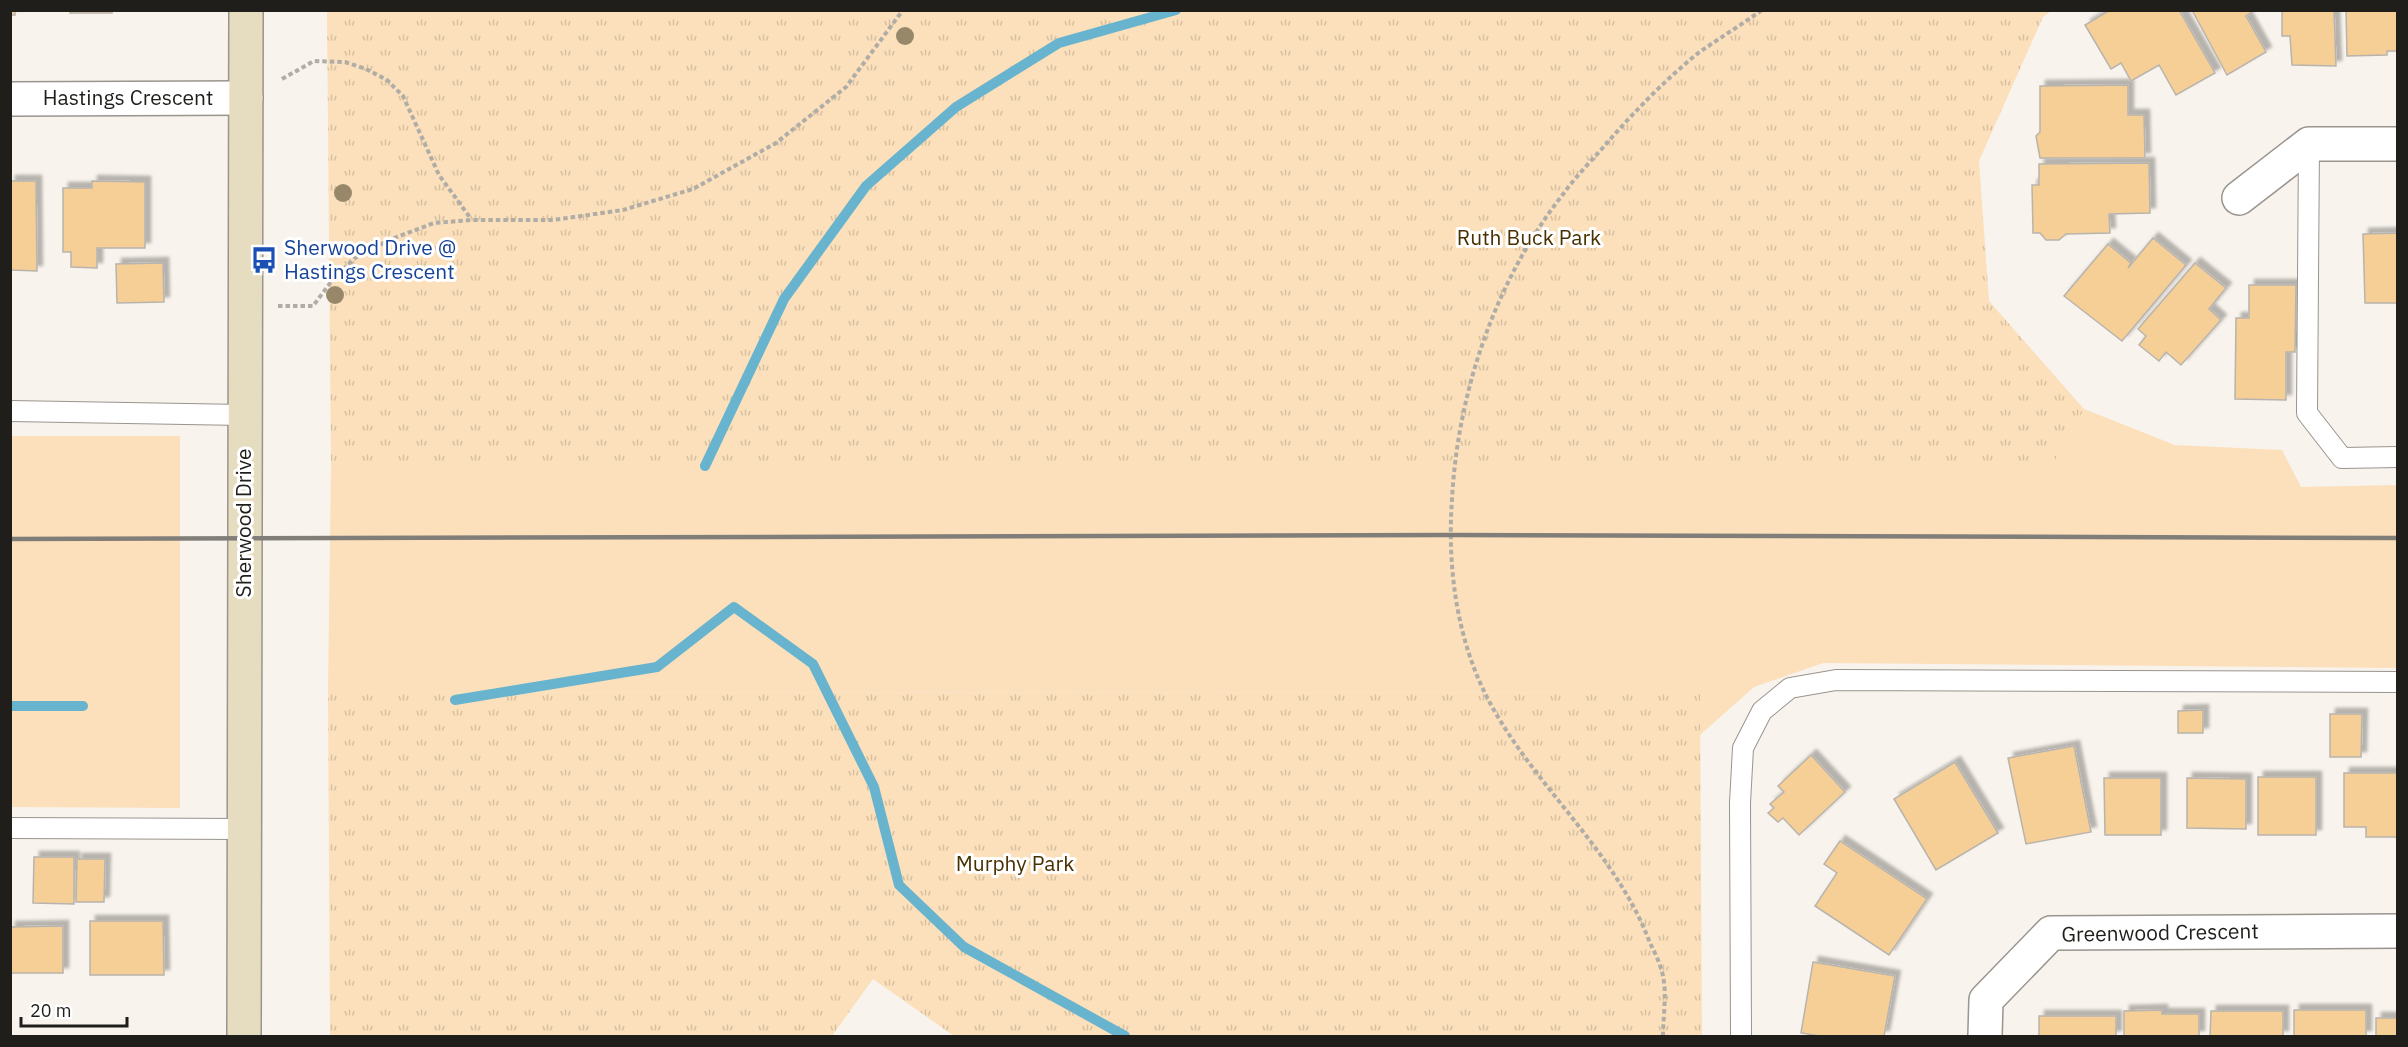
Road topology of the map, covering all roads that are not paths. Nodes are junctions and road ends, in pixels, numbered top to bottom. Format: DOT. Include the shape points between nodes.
graph roads {
  1 [pos="246,10"];
  2 [pos="246,98"];
  3 [pos="10,99"];
  4 [pos="2309,144"];
  5 [pos="2397,144"];
  6 [pos="2239,198"];
  7 [pos="10,411"];
  8 [pos="244,415"];
  9 [pos="2397,457"];
  10 [pos="2397,682"];
  11 [pos="10,828"];
  12 [pos="245,828"];
  13 [pos="2397,931"];
  14 [pos="244,1036"];
  15 [pos="1741,1036"];
  16 [pos="1985,1036"];
  1 -- 2 [label="street, Sherwood Drive"];
  2 -- 3 [label="street, Hastings Crescent"];
  2 -- 8 [label="street, Sherwood Drive"];
  4 -- 5 [label="street"];
  4 -- 6 [label="street"];
  4 -- 9 [label="lane" via="2307,413 2342,458"];
  7 -- 8 [label="lane"];
  8 -- 12 [label="street, Sherwood Drive"];
  10 -- 15 [label="lane" via="1836,680 1790,688 1762,711 1743,748"];
  11 -- 12 [label="lane"];
  12 -- 14 [label="street, Sherwood Drive"];
  13 -- 16 [label="street, Greenwood Crescent" via="2051,933 1986,1000"];
}
